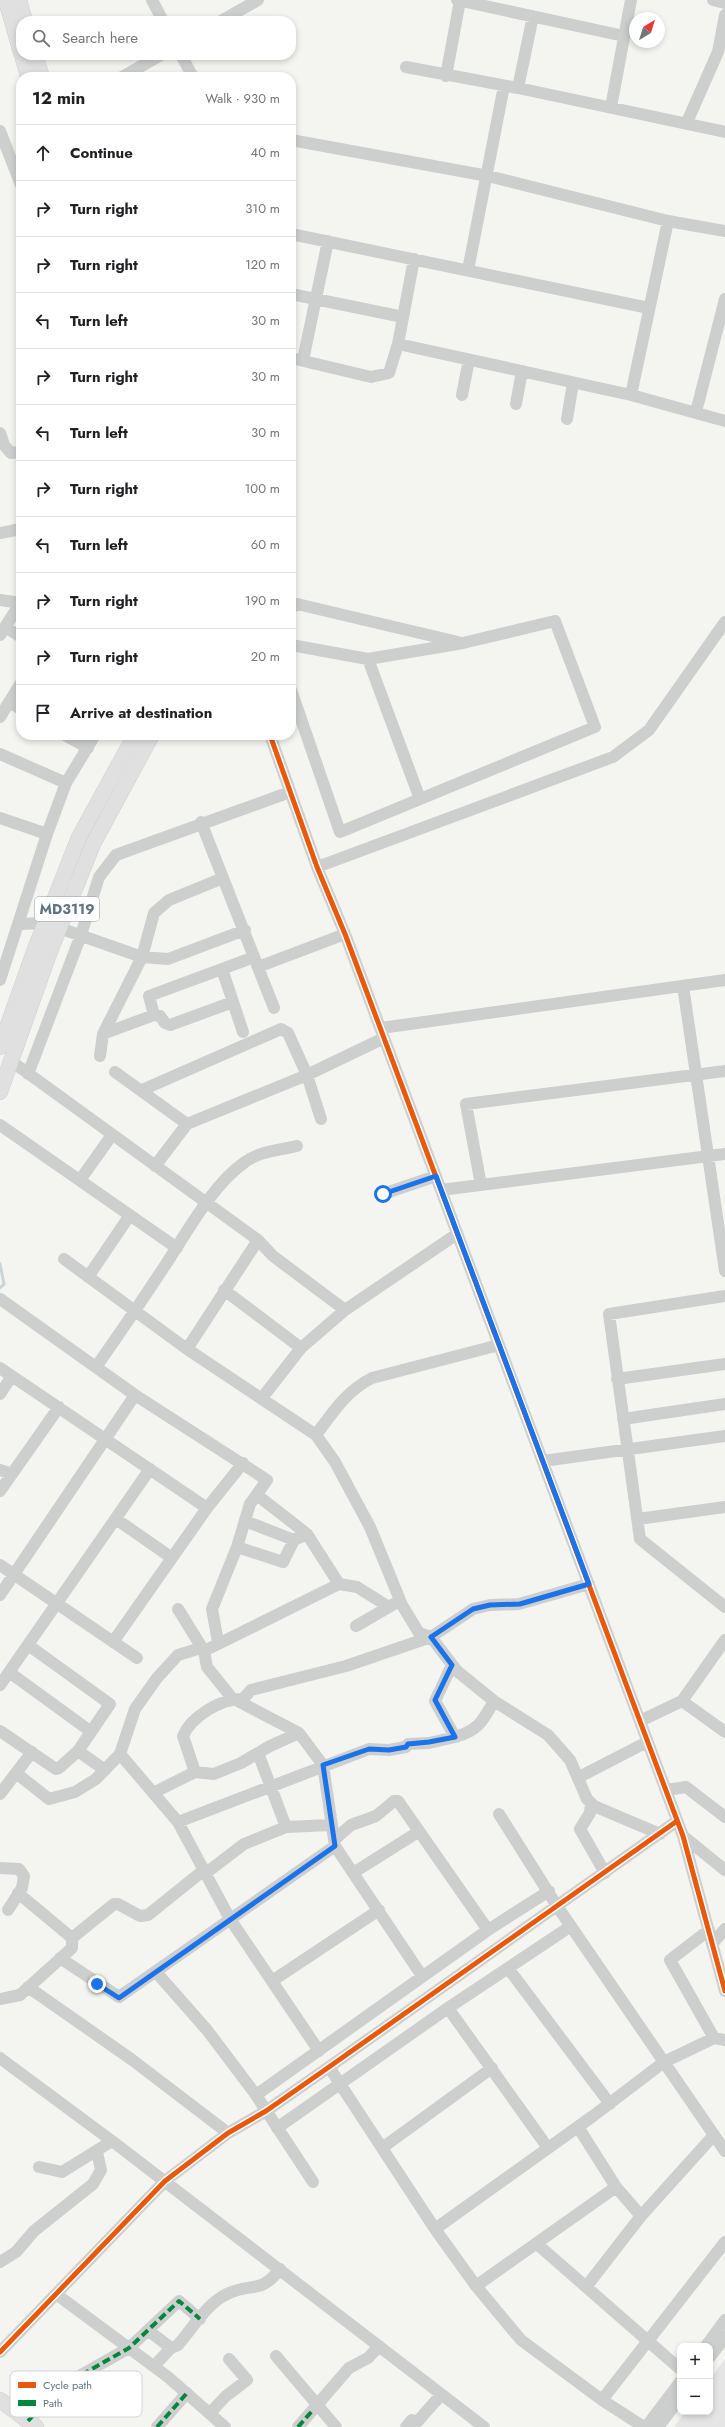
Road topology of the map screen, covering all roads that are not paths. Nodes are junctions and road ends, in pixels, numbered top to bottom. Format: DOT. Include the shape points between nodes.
graph roads {
  1 [pos="6,0"];
  2 [pos="152,0"];
  3 [pos="258,0"];
  4 [pos="459,0"];
  5 [pos="631,0"];
  6 [pos="713,0"];
  7 [pos="725,3"];
  8 [pos="15,14"];
  9 [pos="725,15"];
  10 [pos="161,16"];
  11 [pos="230,16"];
  12 [pos="533,16"];
  13 [pos="624,36"];
  14 [pos="23,60"];
  15 [pos="37,60"];
  16 [pos="152,60"];
  17 [pos="184,60"];
  18 [pos="406,67"];
  19 [pos="26,72"];
  20 [pos="40,72"];
  21 [pos="131,72"];
  22 [pos="190,72"];
  23 [pos="446,76"];
  24 [pos="504,86"];
  25 [pos="518,88"];
  26 [pos="611,107"];
  27 [pos="687,122"];
  28 [pos="0,131"];
  29 [pos="725,132"];
  30 [pos="296,141"];
  31 [pos="16,172"];
  32 [pos="488,176"];
  33 [pos="668,221"];
  34 [pos="725,232"];
  35 [pos="296,235"];
  36 [pos="328,241"];
  37 [pos="414,259"];
  38 [pos="468,270"];
  39 [pos="296,295"];
  40 [pos="315,299"];
  41 [pos="725,299"];
  42 [pos="649,308"];
  43 [pos="403,317"];
  44 [pos="398,344"];
  45 [pos="297,359"];
  46 [pos="469,360"];
  47 [pos="522,371"];
  48 [pos="574,383"];
  49 [pos="462,395"];
  50 [pos="631,395"];
  51 [pos="516,404"];
  52 [pos="696,412"];
  53 [pos="567,419"];
  54 [pos="725,421"];
  55 [pos="0,433"];
  56 [pos="16,452"];
  57 [pos="16,530"];
  58 [pos="0,533"];
  59 [pos="0,600"];
  60 [pos="16,602"];
  61 [pos="296,605"];
  62 [pos="16,611"];
  63 [pos="725,622"];
  64 [pos="3,631"];
  65 [pos="16,635"];
  66 [pos="463,643"];
  67 [pos="296,646"];
  68 [pos="368,659"];
  69 [pos="16,691"];
  70 [pos="9,702"];
  71 [pos="296,704"];
  72 [pos="16,707"];
  73 [pos="0,717"];
  74 [pos="74,740"];
  75 [pos="92,740"];
  76 [pos="132,740"];
  77 [pos="149,740"];
  78 [pos="272,740"];
  79 [pos="88,748"];
  80 [pos="0,754"];
  81 [pos="66,783"];
  82 [pos="290,792"];
  83 [pos="420,799"];
  84 [pos="0,818"];
  85 [pos="201,822"];
  86 [pos="47,834"];
  87 [pos="317,868"];
  88 [pos="223,878"];
  89 [pos="45,923"];
  90 [pos="19,924"];
  91 [pos="60,928"];
  92 [pos="245,930"];
  93 [pos="345,934"];
  94 [pos="81,935"];
  95 [pos="142,957"];
  96 [pos="256,962"];
  97 [pos="222,969"];
  98 [pos="0,980"];
  99 [pos="725,980"];
  100 [pos="683,986"];
  101 [pos="233,1002"];
  102 [pos="274,1008"];
  103 [pos="154,1015"];
  104 [pos="243,1032"];
  105 [pos="382,1033"];
  106 [pos="103,1034"];
  107 [pos="0,1047"];
  108 [pos="100,1056"];
  109 [pos="11,1061"];
  110 [pos="725,1071"];
  111 [pos="115,1072"];
  112 [pos="28,1074"];
  113 [pos="307,1075"];
  114 [pos="695,1075"];
  115 [pos="142,1090"];
  116 [pos="0,1092"];
  117 [pos="321,1119"];
  118 [pos="186,1124"];
  119 [pos="0,1125"];
  120 [pos="112,1135"];
  121 [pos="297,1146"];
  122 [pos="725,1154"];
  123 [pos="707,1156"];
  124 [pos="155,1166"];
  125 [pos="436,1176"];
  126 [pos="80,1180"];
  127 [pos="481,1185"];
  128 [pos="441,1190"];
  129 [pos="383,1194"];
  130 [pos="206,1203"];
  131 [pos="130,1215"];
  132 [pos="722,1228"];
  133 [pos="457,1234"];
  134 [pos="258,1240"];
  135 [pos="177,1248"];
  136 [pos="64,1259"];
  137 [pos="725,1271"];
  138 [pos="88,1277"];
  139 [pos="224,1290"];
  140 [pos="725,1296"];
  141 [pos="0,1299"];
  142 [pos="345,1310"];
  143 [pos="135,1312"];
  144 [pos="499,1344"];
  145 [pos="301,1348"];
  146 [pos="187,1349"];
  147 [pos="725,1364"];
  148 [pos="96,1367"];
  149 [pos="0,1368"];
  150 [pos="12,1376"];
  151 [pos="617,1379"];
  152 [pos="0,1394"];
  153 [pos="135,1395"];
  154 [pos="262,1398"];
  155 [pos="725,1404"];
  156 [pos="59,1408"];
  157 [pos="623,1418"];
  158 [pos="316,1435"];
  159 [pos="725,1436"];
  160 [pos="104,1438"];
  161 [pos="627,1450"];
  162 [pos="543,1461"];
  163 [pos="243,1463"];
  164 [pos="150,1469"];
  165 [pos="6,1472"];
  166 [pos="0,1491"];
  167 [pos="257,1495"];
  168 [pos="725,1507"];
  169 [pos="207,1508"];
  170 [pos="116,1519"];
  171 [pos="638,1519"];
  172 [pos="245,1521"];
  173 [pos="307,1534"];
  174 [pos="294,1540"];
  175 [pos="237,1547"];
  176 [pos="172,1558"];
  177 [pos="0,1565"];
  178 [pos="14,1575"];
  179 [pos="339,1584"];
  180 [pos="589,1584"];
  181 [pos="0,1595"];
  182 [pos="400,1601"];
  183 [pos="57,1604"];
  184 [pos="389,1607"];
  185 [pos="725,1607"];
  186 [pos="178,1609"];
  187 [pos="356,1626"];
  188 [pos="431,1637"];
  189 [pos="725,1640"];
  190 [pos="113,1642"];
  191 [pos="218,1642"];
  192 [pos="28,1645"];
  193 [pos="202,1649"];
  194 [pos="136,1658"];
  195 [pos="452,1665"];
  196 [pos="9,1672"];
  197 [pos="0,1685"];
  198 [pos="232,1698"];
  199 [pos="494,1701"];
  200 [pos="682,1701"];
  201 [pos="640,1720"];
  202 [pos="0,1731"];
  203 [pos="90,1731"];
  204 [pos="725,1732"];
  205 [pos="299,1734"];
  206 [pos="455,1737"];
  207 [pos="647,1742"];
  208 [pos="78,1751"];
  209 [pos="32,1752"];
  210 [pos="258,1753"];
  211 [pos="120,1754"];
  212 [pos="323,1765"];
  213 [pos="105,1770"];
  214 [pos="195,1772"];
  215 [pos="16,1773"];
  216 [pos="578,1776"];
  217 [pos="666,1790"];
  218 [pos="274,1791"];
  219 [pos="153,1793"];
  220 [pos="0,1794"];
  221 [pos="590,1803"];
  222 [pos="499,1814"];
  223 [pos="725,1817"];
  224 [pos="677,1821"];
  225 [pos="331,1825"];
  226 [pos="286,1827"];
  227 [pos="181,1828"];
  228 [pos="418,1832"];
  229 [pos="660,1834"];
  230 [pos="683,1836"];
  231 [pos="334,1843"];
  232 [pos="0,1868"];
  233 [pos="725,1870"];
  234 [pos="205,1871"];
  235 [pos="353,1873"];
  236 [pos="604,1873"];
  237 [pos="549,1892"];
  238 [pos="18,1893"];
  239 [pos="557,1906"];
  240 [pos="8,1910"];
  241 [pos="379,1910"];
  242 [pos="230,1919"];
  243 [pos="571,1926"];
  244 [pos="725,1929"];
  245 [pos="488,1930"];
  246 [pos="709,1930"];
  247 [pos="72,1938"];
  248 [pos="712,1944"];
  249 [pos="60,1958"];
  250 [pos="508,1968"];
  251 [pos="156,1972"];
  252 [pos="422,1976"];
  253 [pos="272,1981"];
  254 [pos="28,1987"];
  255 [pos="725,1991"];
  256 [pos="0,1998"];
  257 [pos="448,2008"];
  258 [pos="719,2039"];
  259 [pos="319,2051"];
  260 [pos="2,2062"];
  261 [pos="664,2062"];
  262 [pos="329,2067"];
  263 [pos="492,2068"];
  264 [pos="340,2085"];
  265 [pos="256,2094"];
  266 [pos="610,2104"];
  267 [pos="266,2111"];
  268 [pos="578,2127"];
  269 [pos="277,2128"];
  270 [pos="228,2133"];
  271 [pos="714,2135"];
  272 [pos="112,2141"];
  273 [pos="382,2148"];
  274 [pos="548,2148"];
  275 [pos="725,2151"];
  276 [pos="97,2152"];
  277 [pos="39,2167"];
  278 [pos="165,2181"];
  279 [pos="313,2182"];
  280 [pos="616,2187"];
  281 [pos="641,2216"];
  282 [pos="435,2229"];
  283 [pos="725,2242"];
  284 [pos="537,2244"];
  285 [pos="0,2262"];
  286 [pos="280,2269"];
  287 [pos="476,2286"];
  288 [pos="586,2287"];
  289 [pos="56,2294"];
  290 [pos="200,2319"];
  291 [pos="725,2320"];
  292 [pos="149,2331"];
  293 [pos="725,2337"];
  294 [pos="649,2342"];
  295 [pos="708,2343"];
  296 [pos="379,2346"];
  297 [pos="129,2348"];
  298 [pos="171,2348"];
  299 [pos="0,2352"];
  300 [pos="713,2353"];
  301 [pos="276,2356"];
  302 [pos="229,2359"];
  303 [pos="154,2366"];
  304 [pos="677,2366"];
  305 [pos="88,2371"];
  306 [pos="677,2386"];
  307 [pos="187,2393"];
  308 [pos="441,2395"];
  309 [pos="0,2400"];
  310 [pos="602,2400"];
  311 [pos="677,2402"];
  312 [pos="316,2405"];
  313 [pos="10,2409"];
  314 [pos="0,2411"];
  315 [pos="210,2413"];
  316 [pos="10,2416"];
  317 [pos="12,2417"];
  318 [pos="19,2417"];
  319 [pos="34,2417"];
  320 [pos="164,2424"];
  321 [pos="28,2425"];
  322 [pos="225,2427"];
  323 [pos="298,2427"];
  324 [pos="336,2427"];
  325 [pos="406,2427"];
  326 [pos="484,2427"];
  327 [pos="645,2427"];
  328 [pos="658,2427"];
  1 -- 8 [label="main road"];
  2 -- 10 [label="street"];
  3 -- 11 [label="street"];
  4 -- 12 [label="street"];
  4 -- 23 [label="street"];
  5 -- 13 [label="street"];
  6 -- 7 [label="street"];
  9 -- 27 [label="street" via="718,52"];
  12 -- 13 [label="street"];
  12 -- 25 [label="street"];
  13 -- 26 [label="street"];
  14 -- 19 [label="main road"];
  15 -- 20 [label="main road"];
  16 -- 21 [label="street"];
  17 -- 22 [label="street"];
  18 -- 23 [label="street"];
  23 -- 24 [label="street"];
  24 -- 25 [label="street"];
  24 -- 32 [label="street"];
  25 -- 26 [label="street"];
  26 -- 27 [label="street"];
  27 -- 29 [label="street"];
  28 -- 31 [label="street"];
  30 -- 32 [label="street"];
  32 -- 33 [label="street"];
  32 -- 38 [label="street"];
  33 -- 34 [label="street"];
  33 -- 42 [label="street"];
  35 -- 36 [label="street"];
  36 -- 37 [label="street"];
  36 -- 40 [label="street"];
  37 -- 38 [label="street"];
  37 -- 43 [label="street"];
  38 -- 42 [label="street"];
  39 -- 40 [label="street"];
  40 -- 43 [label="street"];
  40 -- 45 [label="street"];
  41 -- 52 [label="street"];
  42 -- 50 [label="street"];
  43 -- 44 [label="street"];
  44 -- 45 [label="street" via="389,373 371,377"];
  44 -- 46 [label="street"];
  46 -- 47 [label="street"];
  46 -- 49 [label="street"];
  47 -- 48 [label="street"];
  47 -- 51 [label="street"];
  48 -- 50 [label="street"];
  48 -- 53 [label="street"];
  50 -- 52 [label="street"];
  52 -- 54 [label="street"];
  55 -- 56 [label="street" via="8,450"];
  57 -- 58 [label="street"];
  59 -- 60 [label="street"];
  61 -- 66 [label="street"];
  62 -- 64 [label="street"];
  63 -- 87 [label="street" via="649,730 613,757"];
  64 -- 65 [label="street"];
  66 -- 68 [label="street"];
  66 -- 83 [label="street" via="555,621 595,727"];
  67 -- 68 [label="street"];
  68 -- 83 [label="street"];
  69 -- 70 [label="street"];
  70 -- 72 [label="street"];
  70 -- 73 [label="street"];
  71 -- 83 [label="street" via="340,832"];
  74 -- 79 [label="street"];
  75 -- 79 [label="street"];
  76 -- 89 [label="main road, MD3119" via="79,837"];
  77 -- 91 [label="main road, MD3119" via="93,844"];
  78 -- 82 [label="street"];
  79 -- 81 [label="street"];
  80 -- 81 [label="street"];
  81 -- 86 [label="street"];
  82 -- 85 [label="street"];
  82 -- 87 [label="street"];
  84 -- 86 [label="street"];
  85 -- 88 [label="street"];
  85 -- 94 [label="street" via="116,855 99,877"];
  86 -- 90 [label="street"];
  87 -- 93 [label="street"];
  88 -- 92 [label="street"];
  88 -- 95 [label="street" via="169,900 154,913"];
  89 -- 90 [label="street"];
  89 -- 91 [label="street"];
  89 -- 107 [label="main road, MD3119"];
  90 -- 98 [label="street"];
  91 -- 94 [label="street"];
  91 -- 109 [label="main road, MD3119"];
  92 -- 95 [label="street" via="168,959"];
  92 -- 96 [label="street"];
  93 -- 96 [label="street"];
  93 -- 105 [label="street"];
  94 -- 95 [label="street"];
  94 -- 112 [label="street"];
  95 -- 106 [label="street"];
  96 -- 97 [label="street"];
  96 -- 102 [label="street"];
  97 -- 101 [label="street"];
  97 -- 103 [label="street" via="149,996"];
  99 -- 100 [label="street"];
  100 -- 105 [label="street"];
  100 -- 114 [label="street"];
  101 -- 103 [label="street" via="170,1025 160,1016"];
  101 -- 104 [label="street"];
  103 -- 106 [label="street"];
  105 -- 113 [label="street"];
  105 -- 125 [label="street"];
  106 -- 108 [label="street"];
  109 -- 112 [label="street"];
  109 -- 116 [label="main road, MD3119"];
  110 -- 114 [label="street"];
  111 -- 115 [label="street"];
  112 -- 120 [label="street"];
  113 -- 115 [label="street" via="288,1033 281,1029"];
  113 -- 117 [label="street"];
  113 -- 118 [label="street"];
  114 -- 123 [label="street"];
  114 -- 127 [label="street" via="466,1104"];
  115 -- 118 [label="street"];
  118 -- 124 [label="street"];
  119 -- 126 [label="street"];
  120 -- 124 [label="street"];
  120 -- 126 [label="street"];
  121 -- 130 [label="street" via="262,1153 246,1161"];
  122 -- 123 [label="street"];
  123 -- 127 [label="street"];
  123 -- 132 [label="street"];
  124 -- 130 [label="street"];
  125 -- 128 [label="street"];
  125 -- 129 [label="street"];
  126 -- 131 [label="street"];
  127 -- 128 [label="street"];
  128 -- 133 [label="street"];
  130 -- 134 [label="street"];
  130 -- 135 [label="street"];
  131 -- 135 [label="street"];
  131 -- 138 [label="street"];
  132 -- 137 [label="street"];
  133 -- 142 [label="street"];
  133 -- 144 [label="street"];
  134 -- 139 [label="street"];
  134 -- 142 [label="street" via="273,1256"];
  135 -- 143 [label="street"];
  136 -- 138 [label="street"];
  138 -- 143 [label="street"];
  139 -- 145 [label="street"];
  139 -- 146 [label="street"];
  140 -- 151 [label="street" via="609,1314"];
  141 -- 148 [label="street"];
  142 -- 145 [label="street"];
  143 -- 146 [label="street"];
  143 -- 148 [label="street"];
  144 -- 158 [label="street" via="372,1378 356,1386 344,1398"];
  144 -- 162 [label="street"];
  145 -- 154 [label="street"];
  146 -- 154 [label="street"];
  147 -- 151 [label="street"];
  148 -- 153 [label="street"];
  149 -- 150 [label="street"];
  150 -- 152 [label="street"];
  150 -- 156 [label="street"];
  151 -- 157 [label="street"];
  153 -- 160 [label="street"];
  153 -- 163 [label="street"];
  154 -- 158 [label="street"];
  155 -- 157 [label="street"];
  156 -- 160 [label="street"];
  156 -- 165 [label="street"];
  157 -- 161 [label="street"];
  158 -- 182 [label="street" via="335,1462 370,1527"];
  159 -- 161 [label="street"];
  160 -- 164 [label="street"];
  160 -- 178 [label="street"];
  161 -- 162 [label="street"];
  161 -- 171 [label="street"];
  162 -- 180 [label="street"];
  163 -- 167 [label="street" via="267,1480"];
  163 -- 169 [label="street"];
  164 -- 169 [label="street"];
  164 -- 170 [label="street"];
  165 -- 166 [label="street"];
  167 -- 172 [label="street" via="250,1504"];
  167 -- 173 [label="street"];
  168 -- 171 [label="street"];
  169 -- 176 [label="street"];
  170 -- 176 [label="street"];
  170 -- 183 [label="street"];
  171 -- 185 [label="street" via="640,1539"];
  172 -- 174 [label="street"];
  172 -- 175 [label="street"];
  173 -- 174 [label="street"];
  173 -- 179 [label="street"];
  174 -- 175 [label="street" via="283,1562"];
  175 -- 191 [label="street" via="212,1609"];
  176 -- 190 [label="street"];
  177 -- 178 [label="street"];
  178 -- 181 [label="street"];
  178 -- 183 [label="street"];
  179 -- 184 [label="street" via="358,1587"];
  179 -- 191 [label="street"];
  180 -- 188 [label="street" via="520,1604 490,1605 473,1609"];
  180 -- 201 [label="street"];
  182 -- 184 [label="street"];
  182 -- 188 [label="street" via="419,1633"];
  183 -- 190 [label="street"];
  183 -- 192 [label="street"];
  184 -- 187 [label="street"];
  186 -- 193 [label="street" via="189,1623"];
  188 -- 195 [label="street"];
  188 -- 198 [label="street" via="346,1666 251,1690 242,1699"];
  189 -- 200 [label="street"];
  190 -- 194 [label="street"];
  191 -- 193 [label="street"];
  192 -- 196 [label="street"];
  192 -- 203 [label="street" via="110,1704"];
  193 -- 198 [label="street" via="208,1670"];
  193 -- 211 [label="street" via="178,1655 157,1678 135,1709"];
  195 -- 199 [label="street"];
  195 -- 206 [label="street" via="435,1700"];
  196 -- 197 [label="street"];
  196 -- 203 [label="street"];
  198 -- 205 [label="street"];
  198 -- 214 [label="street" via="213,1707 187,1726 182,1736"];
  199 -- 206 [label="street" via="481,1723 471,1732"];
  199 -- 216 [label="street" via="548,1735 570,1760"];
  200 -- 201 [label="street"];
  200 -- 204 [label="street"];
  201 -- 207 [label="street"];
  202 -- 209 [label="street"];
  203 -- 208 [label="street"];
  205 -- 210 [label="street"];
  205 -- 212 [label="street"];
  206 -- 212 [label="street" via="408,1744 406,1747 389,1750 369,1749"];
  207 -- 216 [label="street"];
  207 -- 217 [label="street"];
  208 -- 209 [label="street" via="56,1769"];
  208 -- 213 [label="street"];
  209 -- 215 [label="street"];
  210 -- 214 [label="street" via="214,1774"];
  210 -- 218 [label="street"];
  211 -- 213 [label="street"];
  211 -- 219 [label="street"];
  212 -- 218 [label="street"];
  212 -- 225 [label="street"];
  213 -- 215 [label="street" via="75,1792 49,1799"];
  214 -- 219 [label="street"];
  215 -- 220 [label="street"];
  216 -- 221 [label="street"];
  217 -- 223 [label="street" via="686,1787"];
  217 -- 224 [label="street"];
  218 -- 226 [label="street"];
  218 -- 227 [label="street"];
  219 -- 227 [label="street"];
  221 -- 229 [label="street"];
  221 -- 236 [label="street" via="590,1812 580,1829"];
  222 -- 237 [label="street"];
  224 -- 229 [label="street"];
  224 -- 230 [label="street"];
  225 -- 226 [label="street"];
  225 -- 231 [label="street"];
  226 -- 234 [label="street" via="244,1844"];
  227 -- 234 [label="street"];
  228 -- 231 [label="street" via="398,1801 376,1816 351,1825"];
  228 -- 235 [label="street"];
  228 -- 245 [label="street"];
  229 -- 236 [label="street"];
  230 -- 233 [label="street"];
  230 -- 246 [label="street"];
  231 -- 235 [label="street"];
  231 -- 242 [label="street"];
  232 -- 238 [label="street" via="18,1869 24,1876 22,1888"];
  234 -- 242 [label="street"];
  234 -- 247 [label="street" via="148,1915 140,1916 114,1904"];
  235 -- 241 [label="street"];
  236 -- 239 [label="street"];
  237 -- 239 [label="street"];
  237 -- 245 [label="street"];
  238 -- 240 [label="street"];
  238 -- 247 [label="street"];
  239 -- 243 [label="street"];
  239 -- 262 [label="street"];
  241 -- 252 [label="street"];
  241 -- 253 [label="street"];
  242 -- 251 [label="street"];
  242 -- 253 [label="street"];
  243 -- 250 [label="street"];
  243 -- 261 [label="street"];
  244 -- 248 [label="street"];
  245 -- 252 [label="street"];
  246 -- 248 [label="street"];
  246 -- 258 [label="street" via="670,1960"];
  247 -- 249 [label="street" via="72,1948"];
  248 -- 255 [label="street"];
  249 -- 251 [label="street" via="119,1998"];
  249 -- 254 [label="street"];
  250 -- 257 [label="street"];
  250 -- 266 [label="street"];
  251 -- 265 [label="street" via="207,2030"];
  252 -- 259 [label="street"];
  253 -- 259 [label="street"];
  254 -- 256 [label="street" via="20,1995"];
  254 -- 270 [label="street" via="132,2058"];
  257 -- 263 [label="street"];
  257 -- 264 [label="street"];
  258 -- 261 [label="street"];
  259 -- 265 [label="street"];
  260 -- 272 [label="street"];
  261 -- 266 [label="street"];
  261 -- 271 [label="street"];
  262 -- 264 [label="street"];
  262 -- 267 [label="street"];
  263 -- 273 [label="street"];
  263 -- 274 [label="street"];
  264 -- 269 [label="street"];
  264 -- 273 [label="street"];
  265 -- 267 [label="street"];
  266 -- 268 [label="street"];
  267 -- 269 [label="street"];
  267 -- 270 [label="street"];
  268 -- 274 [label="street"];
  268 -- 280 [label="street"];
  269 -- 279 [label="street"];
  270 -- 278 [label="street"];
  271 -- 275 [label="street"];
  271 -- 281 [label="street"];
  272 -- 276 [label="street"];
  272 -- 278 [label="street"];
  273 -- 282 [label="street"];
  274 -- 282 [label="street"];
  276 -- 277 [label="street" via="62,2172"];
  276 -- 285 [label="street" via="101,2170 93,2184 34,2231 16,2252"];
  278 -- 286 [label="street"];
  278 -- 289 [label="street"];
  280 -- 281 [label="street"];
  280 -- 284 [label="street"];
  281 -- 288 [label="street"];
  282 -- 287 [label="street"];
  283 -- 294 [label="street"];
  284 -- 287 [label="street"];
  284 -- 288 [label="street"];
  286 -- 290 [label="street" via="266,2285 226,2294"];
  286 -- 296 [label="street"];
  287 -- 310 [label="street" via="521,2340"];
  288 -- 294 [label="street"];
  289 -- 297 [label="street"];
  289 -- 299 [label="street"];
  290 -- 292 [label="street" via="180,2301"];
  290 -- 298 [label="street" via="178,2345"];
  291 -- 295 [label="street"];
  292 -- 297 [label="street"];
  292 -- 298 [label="street"];
  293 -- 300 [label="street"];
  294 -- 304 [label="street"];
  294 -- 310 [label="street"];
  296 -- 308 [label="street"];
  296 -- 312 [label="street" via="368,2358 349,2368"];
  297 -- 303 [label="street"];
  297 -- 305 [label="street"];
  298 -- 303 [label="street"];
  301 -- 312 [label="street"];
  302 -- 315 [label="street" via="247,2380 226,2396"];
  303 -- 307 [label="street"];
  306 -- 327 [label="street"];
  307 -- 315 [label="street"];
  307 -- 320 [label="street"];
  308 -- 325 [label="street" via="417,2422 412,2420"];
  308 -- 326 [label="street"];
  309 -- 313 [label="main road"];
  310 -- 327 [label="street"];
  311 -- 328 [label="street"];
  312 -- 323 [label="street"];
  312 -- 324 [label="street"];
  314 -- 316 [label="main road"];
  315 -- 322 [label="street"];
  317 -- 321 [label="main road"];
  318 -- 321 [label="main road"];
  319 -- 321 [label="street"];
}
